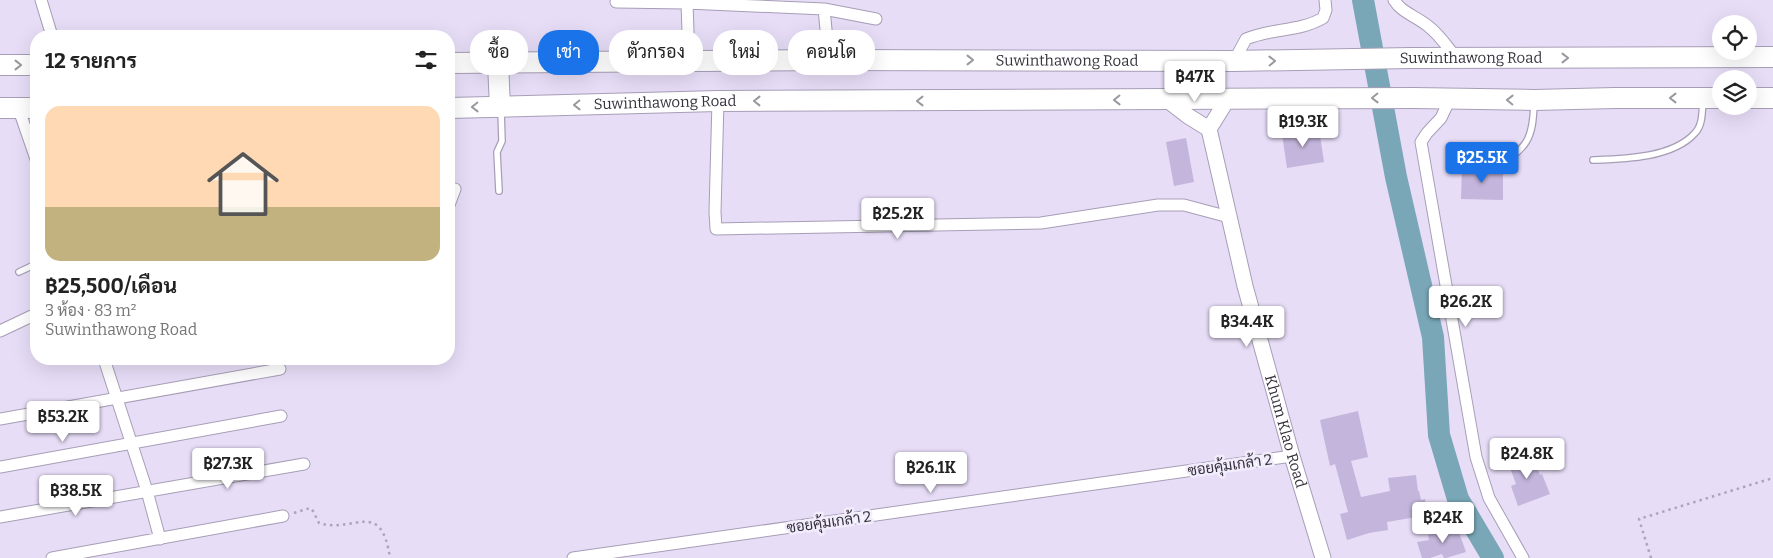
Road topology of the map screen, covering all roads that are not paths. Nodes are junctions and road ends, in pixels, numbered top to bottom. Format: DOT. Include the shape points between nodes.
graph roads {
  1 [pos="41,0"];
  2 [pos="1324,0"];
  3 [pos="1394,0"];
  4 [pos="616,2"];
  5 [pos="687,3"];
  6 [pos="824,9"];
  7 [pos="876,19"];
  8 [pos="50,30"];
  9 [pos="688,30"];
  10 [pos="826,30"];
  11 [pos="1773,57"];
  12 [pos="1457,59"];
  13 [pos="703,60"];
  14 [pos="788,60"];
  15 [pos="875,60"];
  16 [pos="609,61"];
  17 [pos="1234,61"];
  18 [pos="455,63"];
  19 [pos="470,63"];
  20 [pos="528,63"];
  21 [pos="0,65"];
  22 [pos="30,65"];
  23 [pos="499,75"];
  24 [pos="1712,98"];
  25 [pos="1757,98"];
  26 [pos="1773,98"];
  27 [pos="1450,99"];
  28 [pos="1166,100"];
  29 [pos="1228,100"];
  30 [pos="1534,100"];
  31 [pos="718,101"];
  32 [pos="500,107"];
  33 [pos="18,108"];
  34 [pos="455,108"];
  35 [pos="1209,129"];
  36 [pos="30,143"];
  37 [pos="1593,160"];
  38 [pos="1494,168"];
  39 [pos="499,192"];
  40 [pos="1230,217"];
  41 [pos="30,267"];
  42 [pos="19,272"];
  43 [pos="30,317"];
  44 [pos="0,331"];
  45 [pos="106,365"];
  46 [pos="280,369"];
  47 [pos="117,396"];
  48 [pos="281,416"];
  49 [pos="0,419"];
  50 [pos="131,444"];
  51 [pos="1292,456"];
  52 [pos="304,464"];
  53 [pos="0,467"];
  54 [pos="147,491"];
  55 [pos="283,516"];
  56 [pos="0,517"];
  57 [pos="160,539"];
  58 [pos="52,558"];
  59 [pos="573,558"];
  60 [pos="1323,558"];
  61 [pos="1523,558"];
  1 -- 8 [label="street"];
  2 -- 17 [label="street" via="1326,10 1323,18 1311,25 1265,32 1246,39"];
  3 -- 12 [label="street" via="1399,9 1427,24"];
  4 -- 5 [label="street"];
  5 -- 6 [label="street"];
  5 -- 9 [label="street"];
  6 -- 7 [label="street"];
  6 -- 10 [label="street"];
  12 -- 11 [label="highway, Suwinthawong Road, one-way"];
  17 -- 12 [label="highway, Suwinthawong Road, one-way"];
  13 -- 14 [label="highway, Suwinthawong Road"];
  15 -- 17 [label="highway, Suwinthawong Road, one-way"];
  16 -- 20 [label="highway, Suwinthawong Road"];
  18 -- 19 [label="highway, Suwinthawong Road"];
  21 -- 22 [label="highway, one-way"];
  23 -- 32 [label="highway"];
  24 -- 30 [label="highway, Suwinthawong Road, one-way"];
  24 -- 37 [label="lane" via="1696,133 1683,143 1636,158"];
  25 -- 26 [label="highway"];
  27 -- 29 [label="highway, Suwinthawong Road, one-way"];
  30 -- 27 [label="highway, Suwinthawong Road, one-way"];
  27 -- 61 [label="street" via="1441,118 1421,142 1476,457 1489,498"];
  28 -- 29 [label="highway, Suwinthawong Road"];
  28 -- 31 [label="highway, Suwinthawong Road, one-way"];
  28 -- 35 [label="main road"];
  29 -- 35 [label="main road"];
  30 -- 38 [label="lane" via="1533,125 1524,147"];
  31 -- 32 [label="highway, Suwinthawong Road, one-way"];
  31 -- 40 [label="street" via="716,229 1041,223 1127,209 1184,204"];
  32 -- 34 [label="highway, Suwinthawong Road, one-way"];
  32 -- 39 [label="lane"];
  33 -- 36 [label="street"];
  35 -- 40 [label="main road, Khum Klao Road"];
  40 -- 51 [label="main road, Khum Klao Road"];
  41 -- 42 [label="lane"];
  43 -- 44 [label="street"];
  45 -- 47 [label="street"];
  46 -- 47 [label="street"];
  47 -- 49 [label="street"];
  47 -- 50 [label="street"];
  48 -- 50 [label="street"];
  50 -- 53 [label="street"];
  50 -- 54 [label="street"];
  51 -- 59 [label="street, ซอยคุ้มเกล้า 2"];
  51 -- 60 [label="main road, Khum Klao Road"];
  52 -- 54 [label="street"];
  54 -- 56 [label="street"];
  54 -- 57 [label="street"];
  55 -- 57 [label="street"];
  57 -- 58 [label="street"];
}
